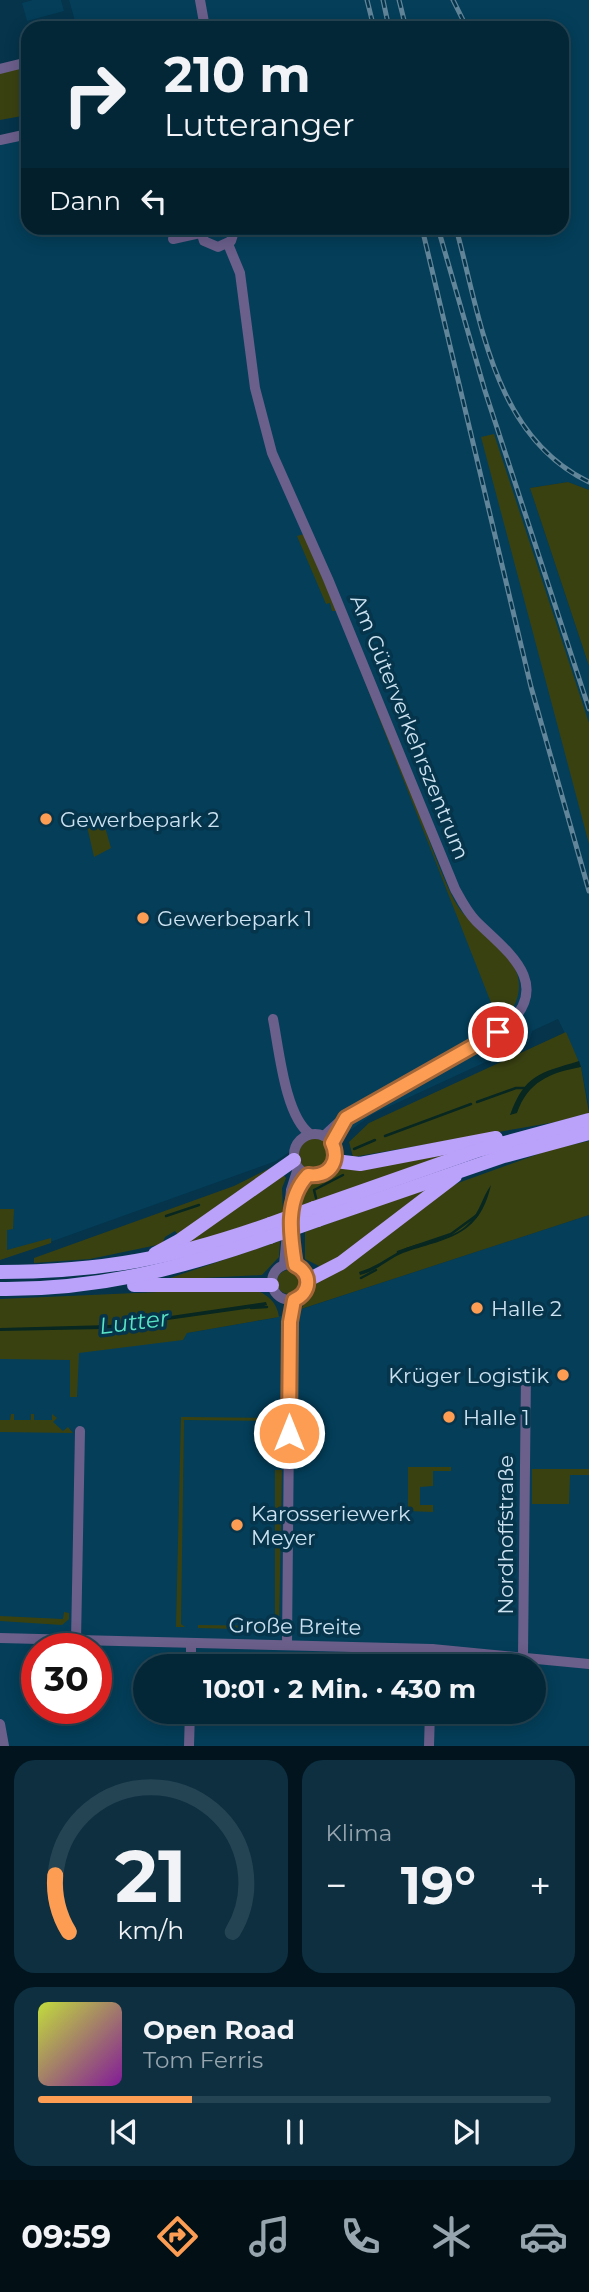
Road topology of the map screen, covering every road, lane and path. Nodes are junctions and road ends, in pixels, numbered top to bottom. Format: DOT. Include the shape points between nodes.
graph roads {
  1 [pos="200,0"];
  2 [pos="204,21"];
  3 [pos="21,64"];
  4 [pos="0,69"];
  5 [pos="21,136"];
  6 [pos="0,140"];
  7 [pos="185,235"];
  8 [pos="203,235"];
  9 [pos="234,235"];
  10 [pos="173,239"];
  11 [pos="228,244"];
  12 [pos="273,1019"];
  13 [pos="289,1096"];
  14 [pos="589,1120"];
  15 [pos="589,1133"];
  16 [pos="310,1134"];
  17 [pos="559,1134"];
  18 [pos="532,1135"];
  19 [pos="328,1139"];
  20 [pos="298,1141"];
  21 [pos="479,1150"];
  22 [pos="335,1161"];
  23 [pos="296,1164"];
  24 [pos="464,1169"];
  25 [pos="308,1175"];
  26 [pos="426,1181"];
  27 [pos="316,1214"];
  28 [pos="270,1231"];
  29 [pos="131,1264"];
  30 [pos="289,1265"];
  31 [pos="0,1272"];
  32 [pos="308,1280"];
  33 [pos="90,1286"];
  34 [pos="271,1286"];
  35 [pos="0,1289"];
  36 [pos="289,1300"];
  37 [pos="526,1372"];
  38 [pos="80,1431"];
  39 [pos="76,1633"];
  40 [pos="0,1638"];
  41 [pos="21,1639"];
  42 [pos="112,1642"];
  43 [pos="191,1643"];
  44 [pos="287,1645"];
  45 [pos="432,1649"];
  46 [pos="191,1654"];
  47 [pos="432,1654"];
  48 [pos="497,1654"];
  49 [pos="523,1654"];
  50 [pos="546,1659"];
  51 [pos="589,1664"];
  52 [pos="0,1724"];
  53 [pos="190,1724"];
  54 [pos="430,1724"];
  55 [pos="4,1746"];
  56 [pos="189,1746"];
  57 [pos="429,1746"];
  1 -- 2 [label="street"];
  3 -- 4 [label="street"];
  5 -- 6 [label="street"];
  7 -- 10 [label="street"];
  8 -- 11 [label="street" via="210,246"];
  9 -- 11 [label="street"];
  11 -- 19 [label="street, Am Güterverkehrszentrum" via="240,274 257,399 276,465 322,564 455,889 476,921 514,956 525,981 522,1007 506,1027 346,1118"];
  12 -- 13 [label="street"];
  13 -- 16 [label="street" via="300,1125"];
  13 -- 20 [label="street"];
  14 -- 17 [label="highway"];
  15 -- 17 [label="highway"];
  16 -- 19 [label="street"];
  16 -- 20 [label="street"];
  17 -- 18 [label="highway"];
  17 -- 24 [label="highway"];
  18 -- 21 [label="highway"];
  18 -- 22 [label="highway" via="469,1142 360,1164"];
  19 -- 22 [label="street"];
  20 -- 23 [label="street"];
  21 -- 26 [label="highway"];
  21 -- 27 [label="highway"];
  22 -- 25 [label="street" via="327,1172"];
  23 -- 25 [label="street"];
  23 -- 29 [label="highway" via="179,1241"];
  23 -- 30 [label="street"];
  24 -- 26 [label="highway"];
  24 -- 32 [label="highway" via="341,1263"];
  25 -- 30 [label="street" via="299,1184 291,1206"];
  26 -- 27 [label="highway"];
  27 -- 28 [label="highway, bridge"];
  28 -- 29 [label="highway"];
  28 -- 33 [label="highway" via="185,1266"];
  29 -- 31 [label="highway"];
  30 -- 32 [label="street" via="303,1270"];
  30 -- 34 [label="street" via="274,1273"];
  32 -- 36 [label="street" via="304,1293"];
  33 -- 34 [label="highway"];
  33 -- 35 [label="highway"];
  34 -- 36 [label="street"];
  36 -- 44 [label="street"];
  37 -- 49 [label="street, Nordhoffstraße"];
  38 -- 39 [label="street"];
  40 -- 41 [label="street, Große Breite"];
  42 -- 43 [label="street, Große Breite"];
  43 -- 44 [label="street, Große Breite"];
  43 -- 46 [label="street"];
  44 -- 45 [label="street, Große Breite"];
  45 -- 47 [label="street"];
  45 -- 48 [label="street, Große Breite"];
  50 -- 51 [label="street, Große Breite"];
  52 -- 55 [label="street"];
  53 -- 56 [label="street"];
  54 -- 57 [label="street"];
}
